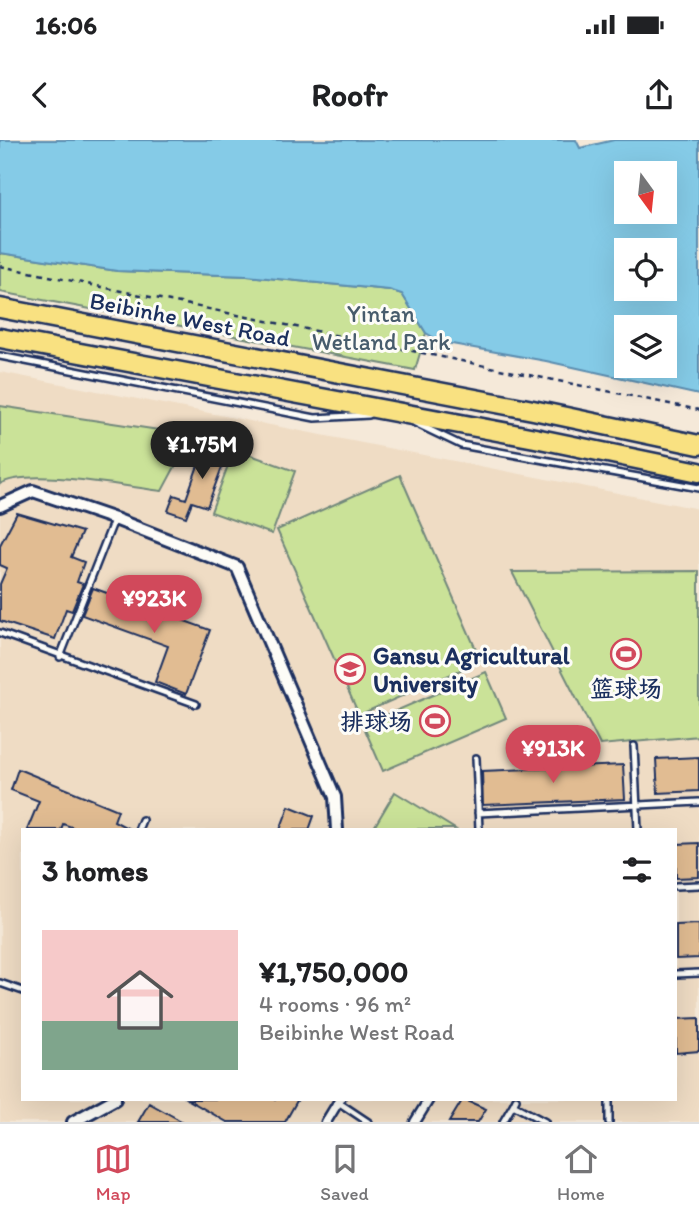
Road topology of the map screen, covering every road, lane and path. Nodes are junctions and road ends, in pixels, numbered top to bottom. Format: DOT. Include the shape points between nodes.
graph roads {
  1 [pos="0,267"];
  2 [pos="0,308"];
  3 [pos="0,338"];
  4 [pos="0,356"];
  5 [pos="399,384"];
  6 [pos="699,410"];
  7 [pos="392,413"];
  8 [pos="699,445"];
  9 [pos="699,472"];
  10 [pos="699,488"];
  11 [pos="0,506"];
  12 [pos="115,519"];
  13 [pos="0,633"];
  14 [pos="60,657"];
  15 [pos="196,704"];
  16 [pos="635,746"];
  17 [pos="476,758"];
  18 [pos="699,802"];
  19 [pos="636,805"];
  20 [pos="478,813"];
  21 [pos="142,820"];
  22 [pos="139,828"];
  23 [pos="337,828"];
  24 [pos="479,828"];
  25 [pos="638,828"];
  26 [pos="699,885"];
  27 [pos="677,886"];
  28 [pos="699,973"];
  29 [pos="677,974"];
  30 [pos="0,983"];
  31 [pos="21,991"];
  32 [pos="111,1101"];
  33 [pos="338,1101"];
  34 [pos="340,1101"];
  35 [pos="428,1101"];
  36 [pos="609,1101"];
  37 [pos="515,1102"];
  38 [pos="73,1122"];
  39 [pos="326,1122"];
  40 [pos="368,1122"];
  41 [pos="415,1122"];
  42 [pos="503,1122"];
  43 [pos="545,1122"];
  44 [pos="609,1122"];
  1 -- 6 [label="path"];
  2 -- 5 [label="main road, Beibinhe West Road"];
  3 -- 7 [label="main road"];
  4 -- 7 [label="lane" via="314,418"];
  5 -- 7 [label="main road"];
  5 -- 8 [label="main road, Beibinhe West Road"];
  7 -- 9 [label="main road"];
  7 -- 10 [label="lane" via="461,445"];
  11 -- 12 [label="street" via="33,491"];
  12 -- 14 [label="lane"];
  12 -- 23 [label="street" via="237,566 335,797"];
  13 -- 14 [label="lane"];
  14 -- 15 [label="lane"];
  16 -- 19 [label="lane"];
  17 -- 20 [label="lane"];
  18 -- 19 [label="lane"];
  19 -- 20 [label="lane"];
  19 -- 25 [label="lane"];
  20 -- 24 [label="lane"];
  21 -- 22 [label="lane"];
  26 -- 27 [label="lane"];
  28 -- 29 [label="lane"];
  30 -- 31 [label="lane"];
  32 -- 38 [label="street"];
  33 -- 39 [label="street"];
  34 -- 40 [label="lane"];
  35 -- 41 [label="street"];
  36 -- 44 [label="lane"];
  37 -- 42 [label="lane"];
  37 -- 43 [label="lane"];
}
